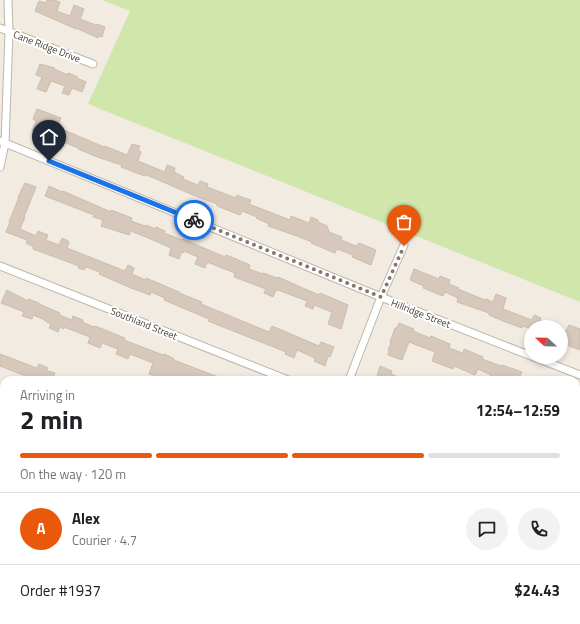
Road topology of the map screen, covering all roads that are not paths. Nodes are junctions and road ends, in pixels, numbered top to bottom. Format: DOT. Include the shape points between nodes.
graph roads {
  1 [pos="8,0"];
  2 [pos="0,28"];
  3 [pos="9,32"];
  4 [pos="93,64"];
  5 [pos="3,142"];
  6 [pos="0,167"];
  7 [pos="404,246"];
  8 [pos="0,266"];
  9 [pos="381,297"];
  10 [pos="524,353"];
  11 [pos="552,364"];
  12 [pos="580,375"];
  13 [pos="278,376"];
  14 [pos="351,376"];
  1 -- 3 [label="street"];
  2 -- 3 [label="street, Cane Ridge Drive"];
  3 -- 4 [label="street, Cane Ridge Drive"];
  3 -- 5 [label="street"];
  5 -- 6 [label="street"];
  5 -- 9 [label="street, Hillridge Street"];
  7 -- 9 [label="street"];
  8 -- 13 [label="street, Southland Street"];
  9 -- 10 [label="street, Hillridge Street"];
  9 -- 14 [label="street"];
  11 -- 12 [label="street, Hillridge Street"];
}
